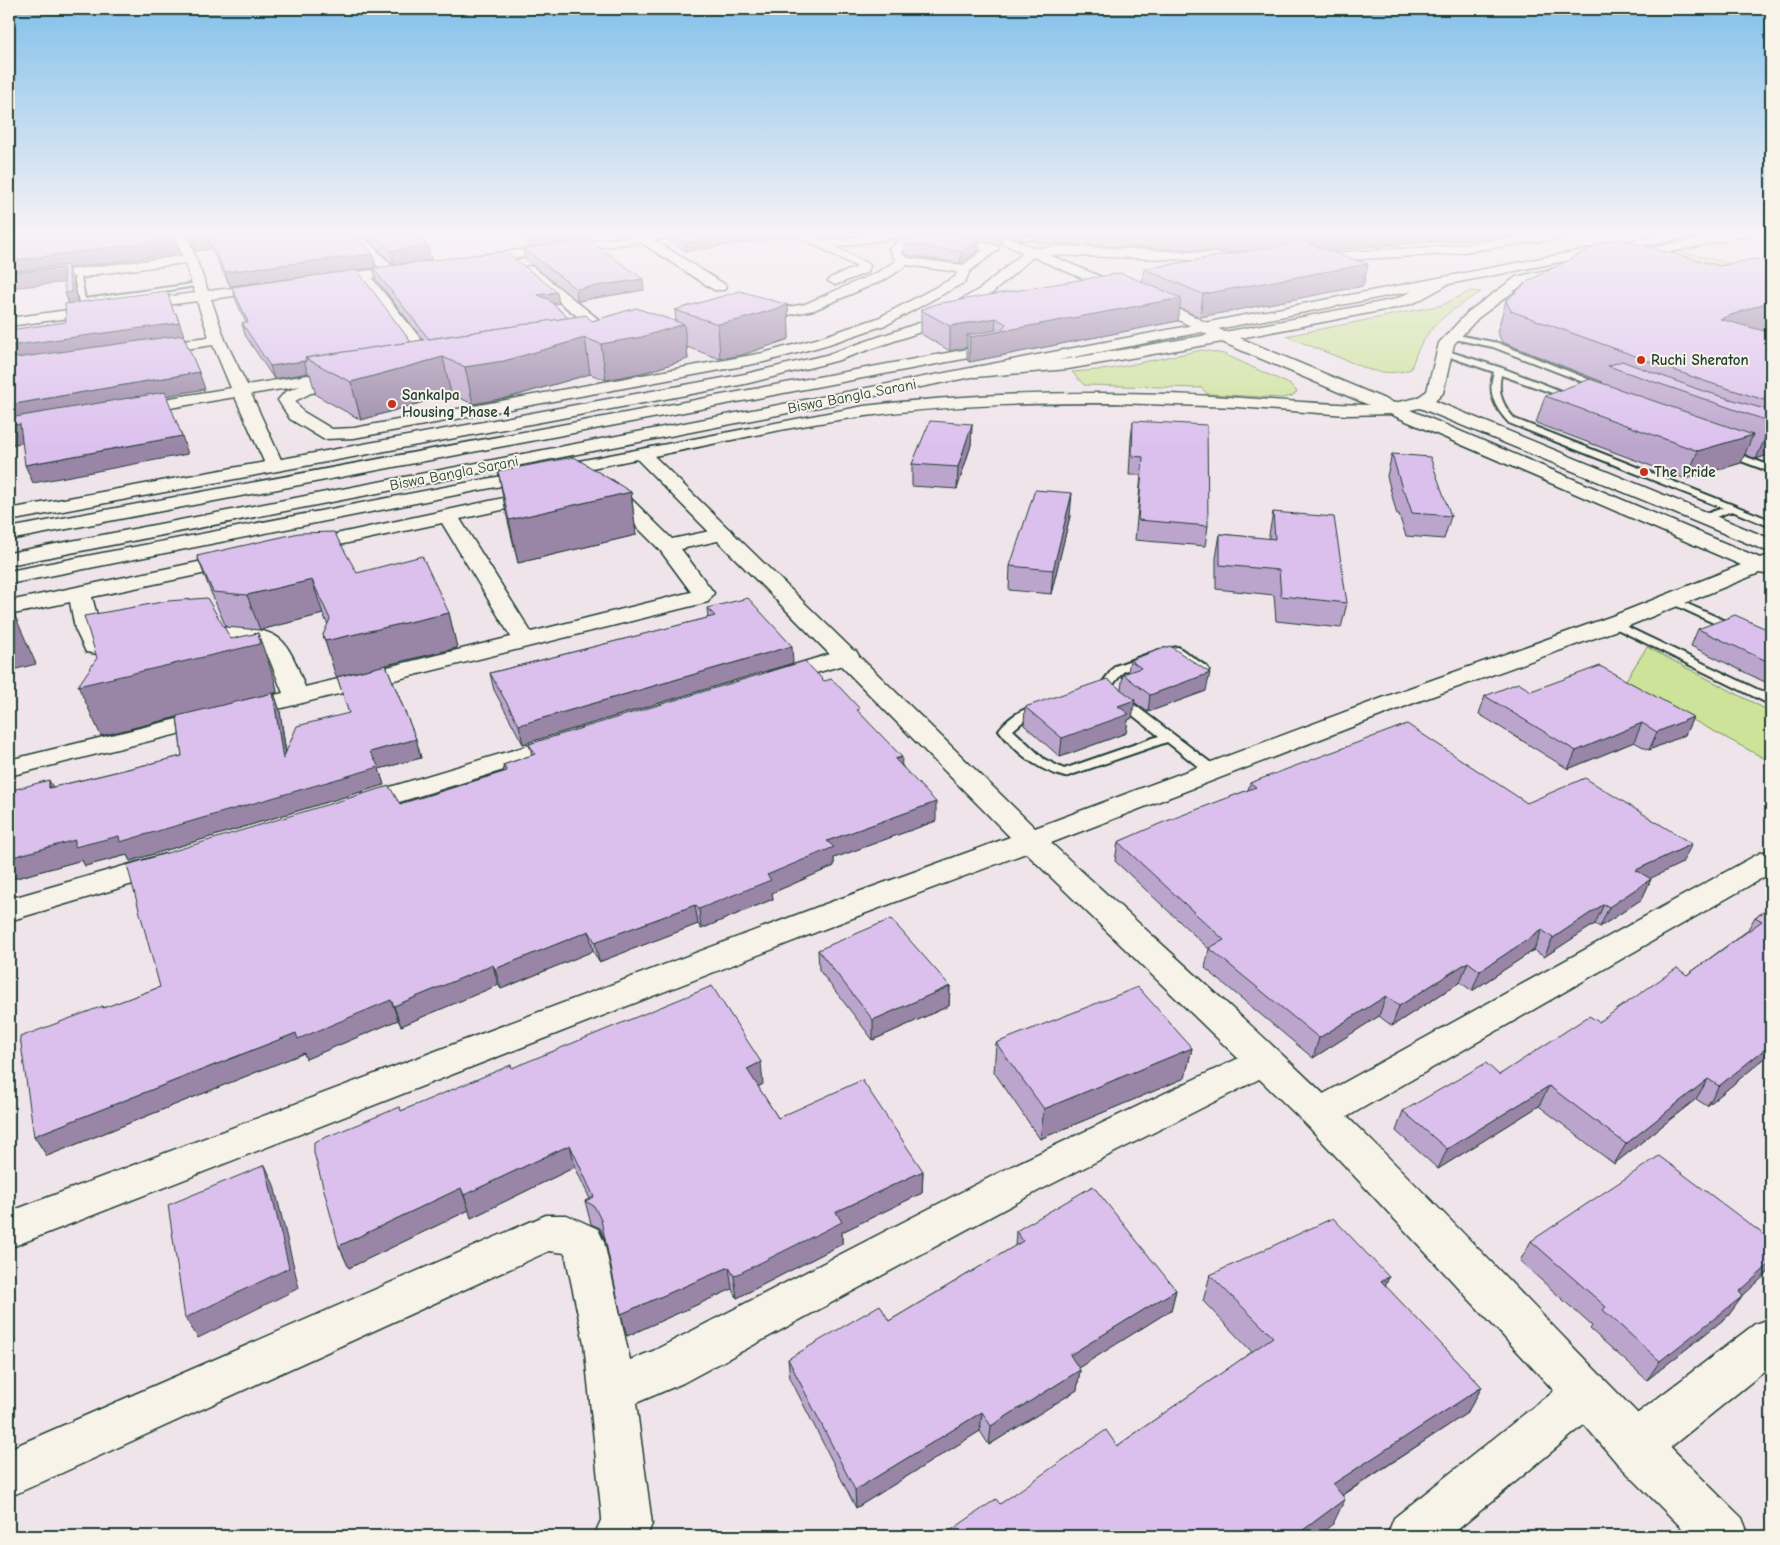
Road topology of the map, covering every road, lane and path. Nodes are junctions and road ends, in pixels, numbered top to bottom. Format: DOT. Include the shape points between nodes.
graph roads {
  1 [pos="98,304"];
  2 [pos="206,304"];
  3 [pos="386,304"];
  4 [pos="562,304"];
  5 [pos="779,304"];
  6 [pos="816,304"];
  7 [pos="913,304"];
  8 [pos="965,304"];
  9 [pos="1155,304"];
  10 [pos="1192,304"];
  11 [pos="1329,304"];
  12 [pos="1394,304"];
  13 [pos="1487,304"];
  14 [pos="83,306"];
  15 [pos="1202,309"];
  16 [pos="1178,314"];
  17 [pos="1149,320"];
  18 [pos="9,322"];
  19 [pos="1235,322"];
  20 [pos="1203,328"];
  21 [pos="1256,331"];
  22 [pos="626,334"];
  23 [pos="1452,336"];
  24 [pos="1225,337"];
  25 [pos="218,340"];
  26 [pos="1282,343"];
  27 [pos="1012,345"];
  28 [pos="132,352"];
  29 [pos="1444,352"];
  30 [pos="430,361"];
  31 [pos="1499,370"];
  32 [pos="969,373"];
  33 [pos="1613,390"];
  34 [pos="241,391"];
  35 [pos="1396,391"];
  36 [pos="286,400"];
  37 [pos="1583,401"];
  38 [pos="1423,402"];
  39 [pos="248,407"];
  40 [pos="1390,409"];
  41 [pos="115,412"];
  42 [pos="1715,448"];
  43 [pos="641,453"];
  44 [pos="275,466"];
  45 [pos="1771,469"];
  46 [pos="1732,508"];
  47 [pos="9,515"];
  48 [pos="448,516"];
  49 [pos="1704,518"];
  50 [pos="1771,524"];
  51 [pos="9,534"];
  52 [pos="724,534"];
  53 [pos="667,546"];
  54 [pos="283,550"];
  55 [pos="254,556"];
  56 [pos="9,559"];
  57 [pos="1768,561"];
  58 [pos="9,577"];
  59 [pos="80,593"];
  60 [pos="1672,600"];
  61 [pos="9,608"];
  62 [pos="1613,623"];
  63 [pos="1744,634"];
  64 [pos="172,641"];
  65 [pos="524,641"];
  66 [pos="145,645"];
  67 [pos="847,656"];
  68 [pos="1203,670"];
  69 [pos="752,685"];
  70 [pos="1104,688"];
  71 [pos="1087,694"];
  72 [pos="297,697"];
  73 [pos="1771,701"];
  74 [pos="1053,706"];
  75 [pos="590,735"];
  76 [pos="1169,737"];
  77 [pos="9,768"];
  78 [pos="1214,772"];
  79 [pos="333,813"];
  80 [pos="1030,840"];
  81 [pos="190,856"];
  82 [pos="1771,860"];
  83 [pos="9,910"];
  84 [pos="1262,1061"];
  85 [pos="1320,1114"];
  86 [pos="9,1230"];
  87 [pos="1771,1339"];
  88 [pos="612,1390"];
  89 [pos="1587,1393"];
  90 [pos="1634,1446"];
  91 [pos="9,1473"];
  92 [pos="619,1536"];
  93 [pos="1412,1536"];
  94 [pos="1724,1536"];
  1 -- 14 [label="street"];
  2 -- 25 [label="street"];
  3 -- 30 [label="street"];
  4 -- 22 [label="street" via="597,337"];
  5 -- 6 [label="street" via="740,315"];
  7 -- 36 [label="street" via="882,321 764,357 346,433 329,435 296,415"];
  8 -- 44 [label="street" via="892,338 831,358 736,380"];
  9 -- 16 [label="street"];
  10 -- 15 [label="street"];
  11 -- 19 [label="street, Biswa Bangla Sarani"];
  12 -- 21 [label="street"];
  13 -- 23 [label="street"];
  14 -- 18 [label="street"];
  15 -- 16 [label="street"];
  15 -- 19 [label="street"];
  16 -- 17 [label="street"];
  16 -- 20 [label="street"];
  19 -- 20 [label="street, Biswa Bangla Sarani"];
  19 -- 21 [label="street"];
  20 -- 24 [label="street"];
  20 -- 32 [label="street, Biswa Bangla Sarani"];
  21 -- 24 [label="street"];
  21 -- 26 [label="street"];
  23 -- 29 [label="street"];
  23 -- 33 [label="lane" via="1495,344"];
  24 -- 32 [label="street" via="1068,364"];
  24 -- 40 [label="street"];
  25 -- 28 [label="street"];
  25 -- 34 [label="street"];
  27 -- 51 [label="street, Biswa Bangla Sarani"];
  29 -- 31 [label="lane"];
  29 -- 38 [label="street" via="1438,386 1435,393"];
  30 -- 30 [label="street" via="414,368 447,362"];
  31 -- 37 [label="lane"];
  31 -- 46 [label="lane" via="1494,383 1498,404 1512,421"];
  32 -- 56 [label="street, Biswa Bangla Sarani"];
  34 -- 36 [label="street" via="366,376 300,391"];
  34 -- 39 [label="street"];
  34 -- 41 [label="street"];
  35 -- 38 [label="street"];
  36 -- 39 [label="street"];
  38 -- 40 [label="street"];
  38 -- 49 [label="street"];
  39 -- 44 [label="street"];
  40 -- 43 [label="street" via="1096,397 1000,399 856,412"];
  40 -- 57 [label="street"];
  42 -- 45 [label="lane"];
  43 -- 52 [label="street"];
  43 -- 58 [label="street"];
  44 -- 47 [label="street"];
  46 -- 49 [label="lane"];
  46 -- 50 [label="lane"];
  48 -- 53 [label="street" via="604,483"];
  48 -- 54 [label="street"];
  48 -- 65 [label="street"];
  49 -- 57 [label="street"];
  52 -- 53 [label="street"];
  52 -- 67 [label="street"];
  53 -- 65 [label="street" via="704,593 700,597"];
  55 -- 59 [label="street"];
  57 -- 60 [label="street"];
  59 -- 61 [label="street"];
  59 -- 66 [label="street" via="94,647 115,650"];
  60 -- 62 [label="street"];
  60 -- 63 [label="lane"];
  62 -- 73 [label="lane"];
  62 -- 78 [label="street" via="1410,696"];
  64 -- 72 [label="street" via="217,635 264,639 273,647"];
  65 -- 72 [label="street"];
  67 -- 69 [label="street"];
  67 -- 80 [label="street"];
  68 -- 70 [label="lane" via="1178,651 1163,653 1119,668"];
  70 -- 71 [label="lane"];
  70 -- 76 [label="lane"];
  72 -- 77 [label="street"];
  74 -- 76 [label="lane" via="1018,718 1006,730 1051,771 1065,773"];
  75 -- 79 [label="street"];
  76 -- 78 [label="lane"];
  78 -- 80 [label="street"];
  80 -- 84 [label="street"];
  80 -- 86 [label="street"];
  81 -- 83 [label="street"];
  82 -- 85 [label="street"];
  84 -- 85 [label="street"];
  84 -- 88 [label="street" via="1024,1179 667,1368"];
  85 -- 89 [label="street"];
  87 -- 90 [label="street"];
  88 -- 91 [label="street" via="606,1343 582,1242 567,1234 546,1234"];
  88 -- 92 [label="street" via="627,1524"];
  89 -- 90 [label="street"];
  89 -- 93 [label="street"];
  90 -- 94 [label="street"];
}
